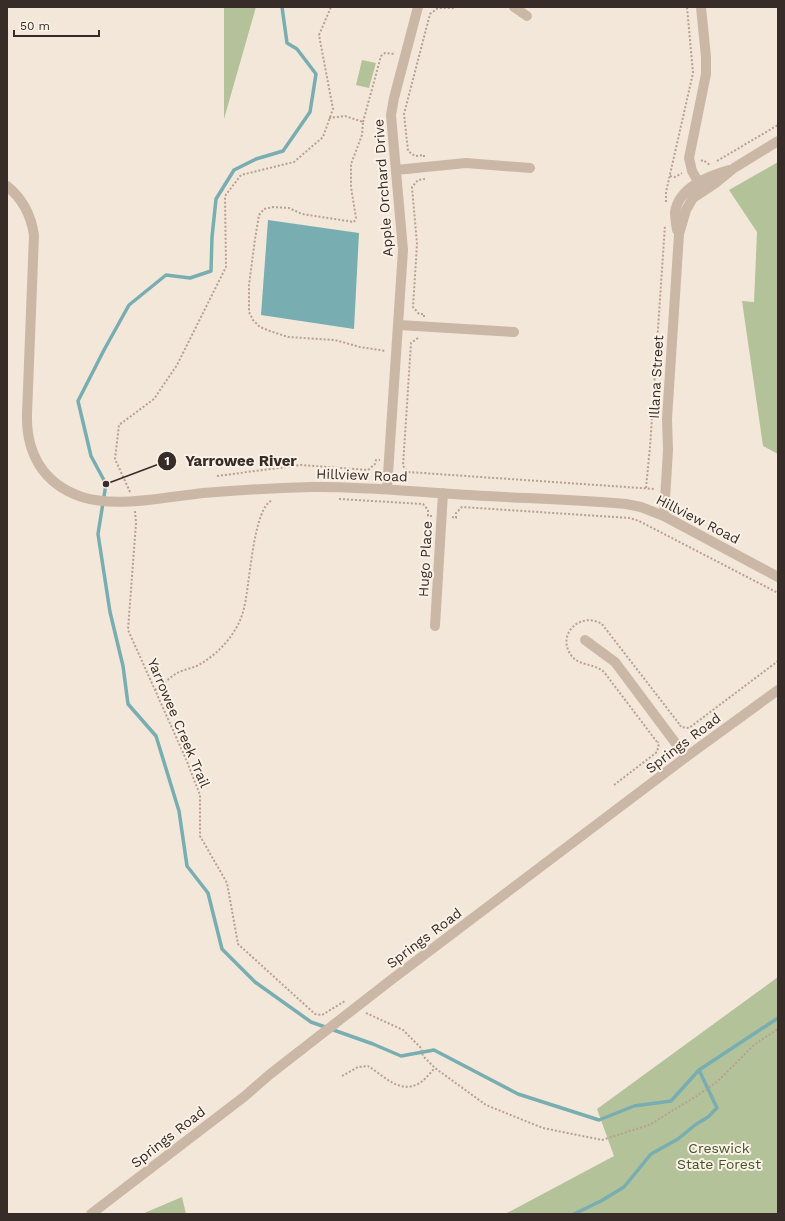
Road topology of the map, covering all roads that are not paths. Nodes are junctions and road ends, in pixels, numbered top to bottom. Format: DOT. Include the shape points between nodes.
graph roads {
  1 [pos="418,7"];
  2 [pos="514,7"];
  3 [pos="701,7"];
  4 [pos="527,16"];
  5 [pos="778,141"];
  6 [pos="530,168"];
  7 [pos="396,170"];
  8 [pos="7,186"];
  9 [pos="701,187"];
  10 [pos="398,325"];
  11 [pos="514,332"];
  12 [pos="387,489"];
  13 [pos="443,493"];
  14 [pos="664,516"];
  15 [pos="778,577"];
  16 [pos="435,626"];
  17 [pos="585,640"];
  18 [pos="778,690"];
  19 [pos="686,757"];
  20 [pos="91,1214"];
  1 -- 7 [label="street, Apple Orchard Drive" via="392,106"];
  2 -- 4 [label="street"];
  3 -- 9 [label="street" via="706,74 689,154 691,168"];
  5 -- 9 [label="street, Illana Street" via="734,168 717,182"];
  6 -- 7 [label="street" via="466,163"];
  7 -- 10 [label="street, Apple Orchard Drive" via="403,250"];
  8 -- 12 [label="street, Hillview Road" via="26,209 34,235 26,424 29,443 38,464 58,485 75,495 101,502 293,487"];
  9 -- 14 [label="street, Illana Street" via="685,192 675,214 678,240"];
  10 -- 11 [label="street"];
  10 -- 12 [label="street, Apple Orchard Drive"];
  12 -- 13 [label="street, Hillview Road"];
  13 -- 14 [label="street, Hillview Road" via="626,504"];
  13 -- 16 [label="street, Hugo Place"];
  14 -- 15 [label="street, Hillview Road"];
  17 -- 19 [label="street" via="615,662"];
  18 -- 19 [label="street, Springs Road"];
  19 -- 20 [label="street, Springs Road" via="358,1006"];
}
